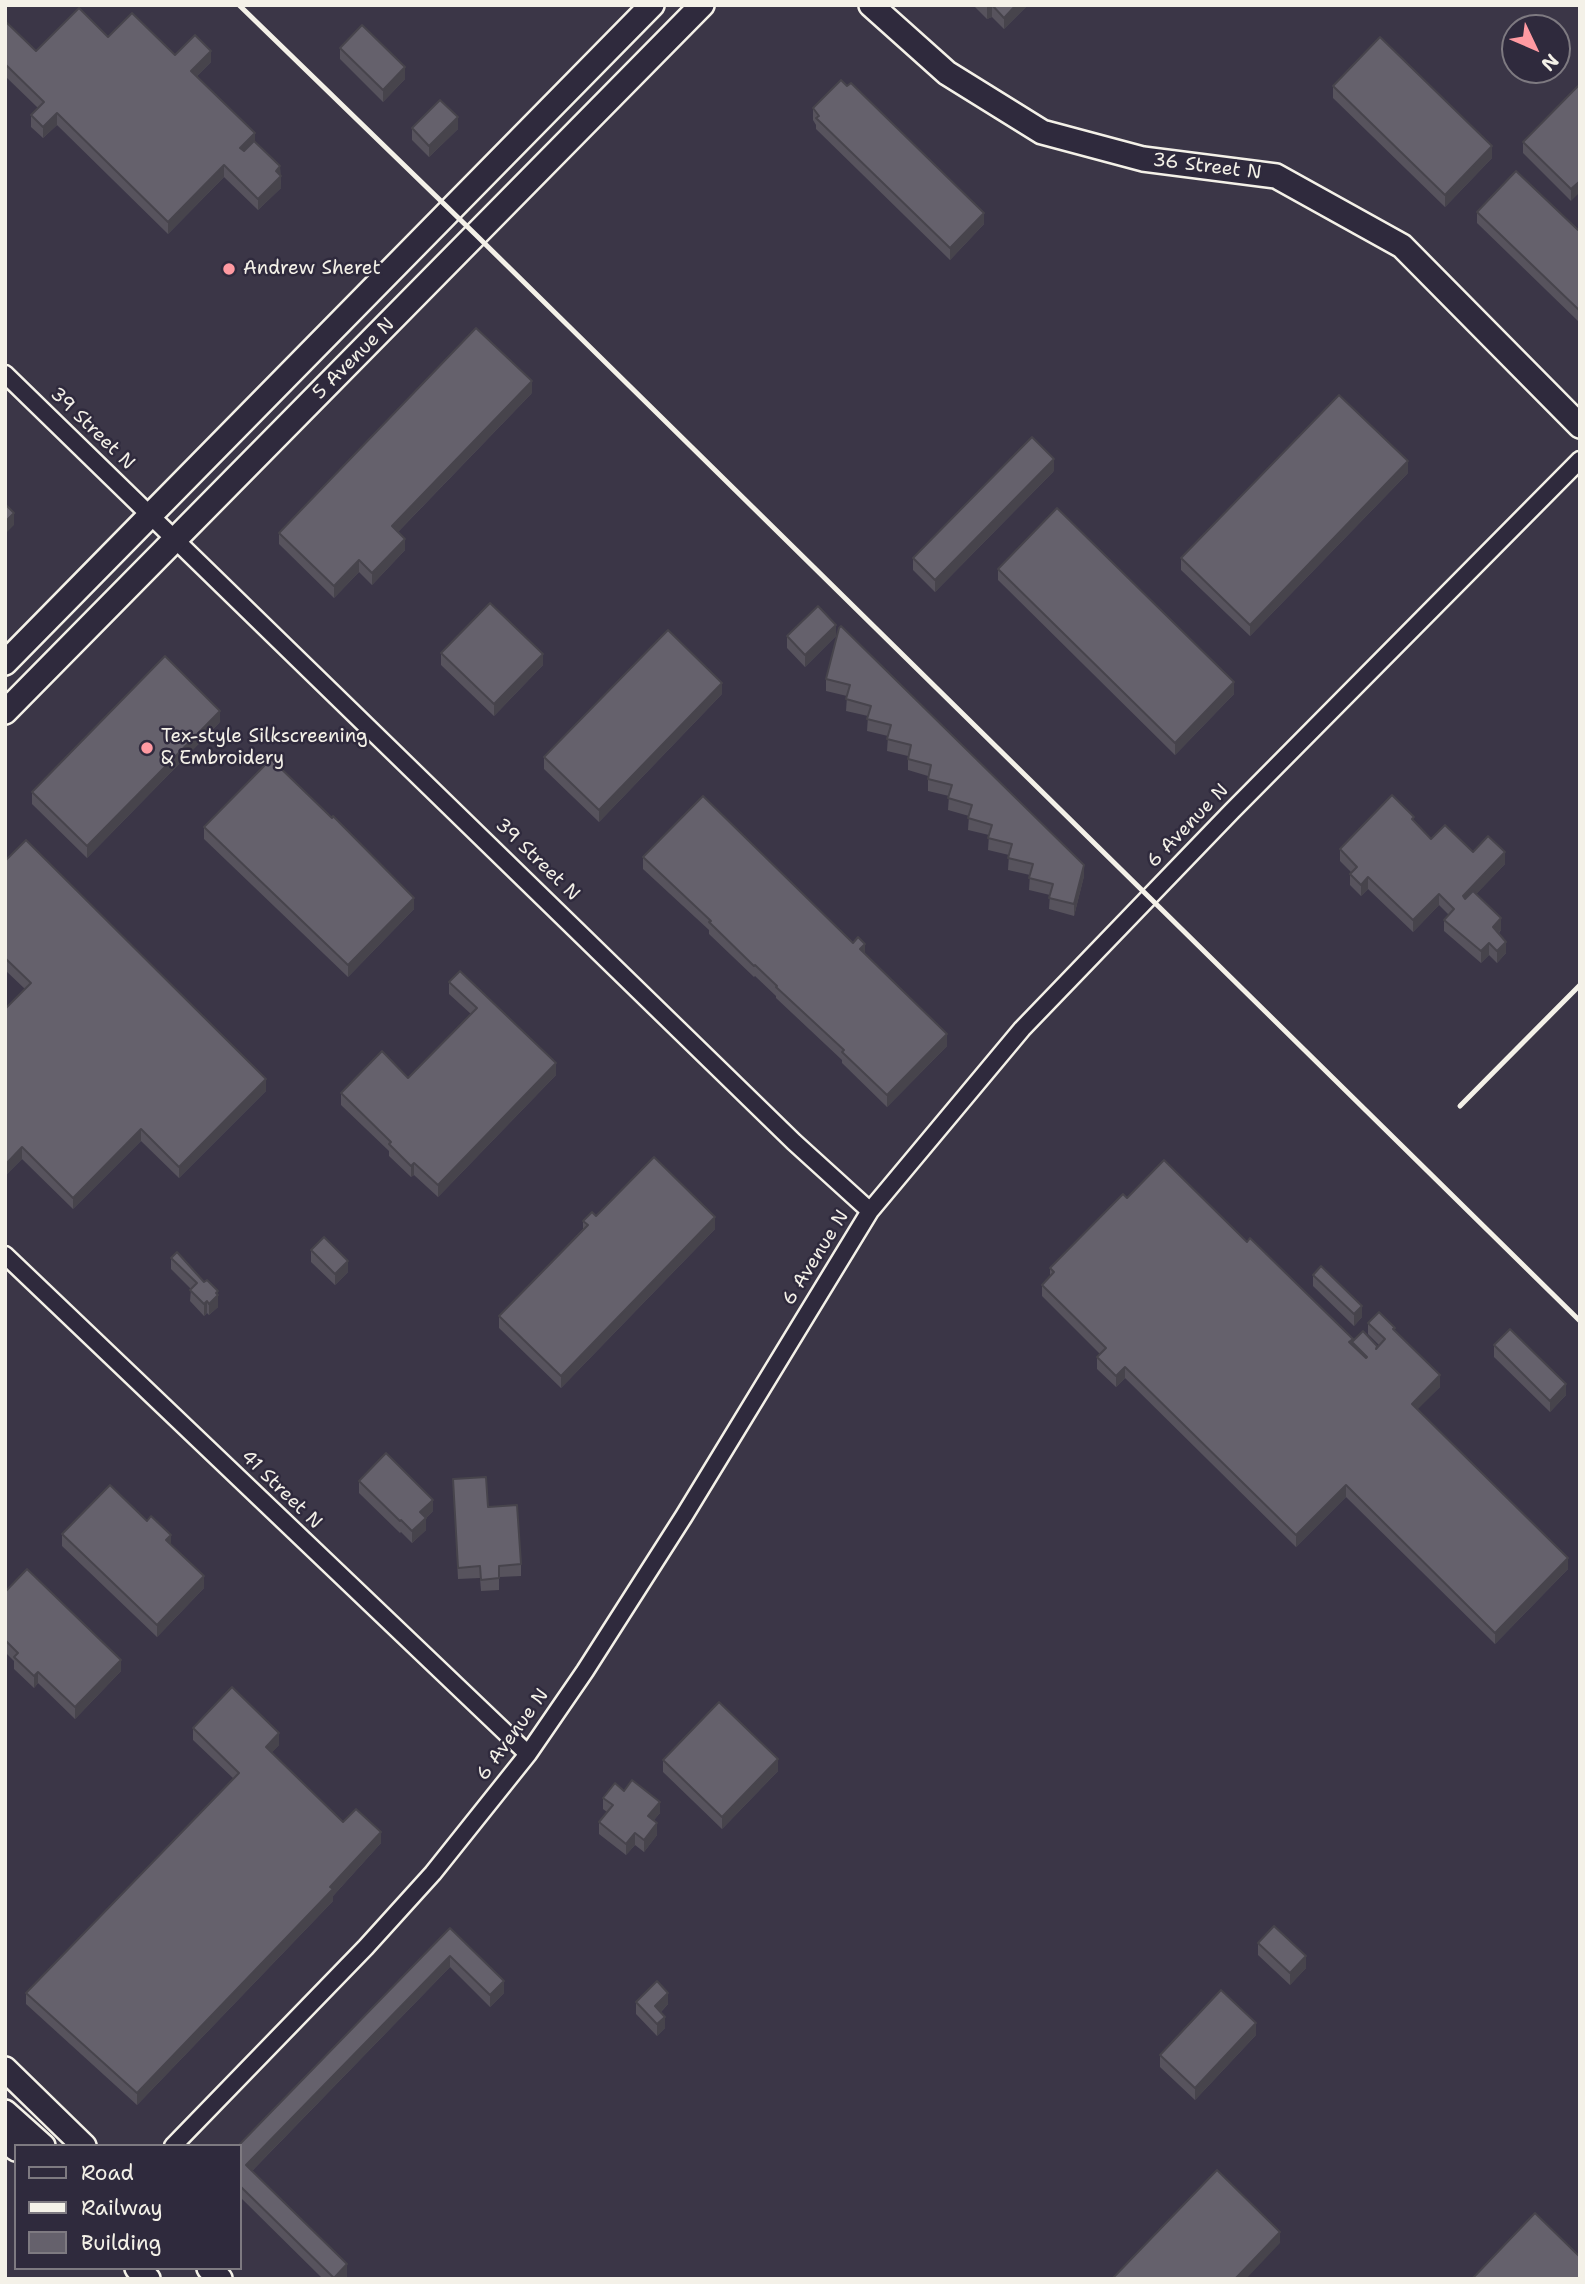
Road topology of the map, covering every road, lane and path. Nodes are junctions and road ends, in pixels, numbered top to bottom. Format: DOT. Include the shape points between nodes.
graph roads {
  1 [pos="653,5"];
  2 [pos="702,5"];
  3 [pos="871,5"];
  4 [pos="5,374"];
  5 [pos="1580,426"];
  6 [pos="1580,460"];
  7 [pos="150,514"];
  8 [pos="176,539"];
  9 [pos="5,663"];
  10 [pos="5,712"];
  11 [pos="870,1211"];
  12 [pos="5,1255"];
  13 [pos="528,1754"];
  14 [pos="5,2069"];
  15 [pos="5,2112"];
  16 [pos="41,2144"];
  17 [pos="82,2144"];
  18 [pos="175,2144"];
  1 -- 7 [label="main road, 5 Avenue N"];
  2 -- 8 [label="main road, 5 Avenue N"];
  3 -- 5 [label="main road, 36 Street N" via="947,73 1042,132 1143,159 1276,176 1402,246"];
  4 -- 7 [label="street, 39 Street N"];
  6 -- 11 [label="street, 6 Avenue N" via="1022,1029"];
  7 -- 8 [label="street, 39 Street N"];
  7 -- 9 [label="main road, 5 Avenue N"];
  8 -- 10 [label="main road, 5 Avenue N"];
  8 -- 11 [label="street, 39 Street N"];
  11 -- 13 [label="street, 6 Avenue N" via="684,1516"];
  12 -- 13 [label="street, 41 Street N"];
  13 -- 18 [label="street, 6 Avenue N" via="433,1873"];
  14 -- 17 [label="main road"];
  15 -- 16 [label="main road"];
}
